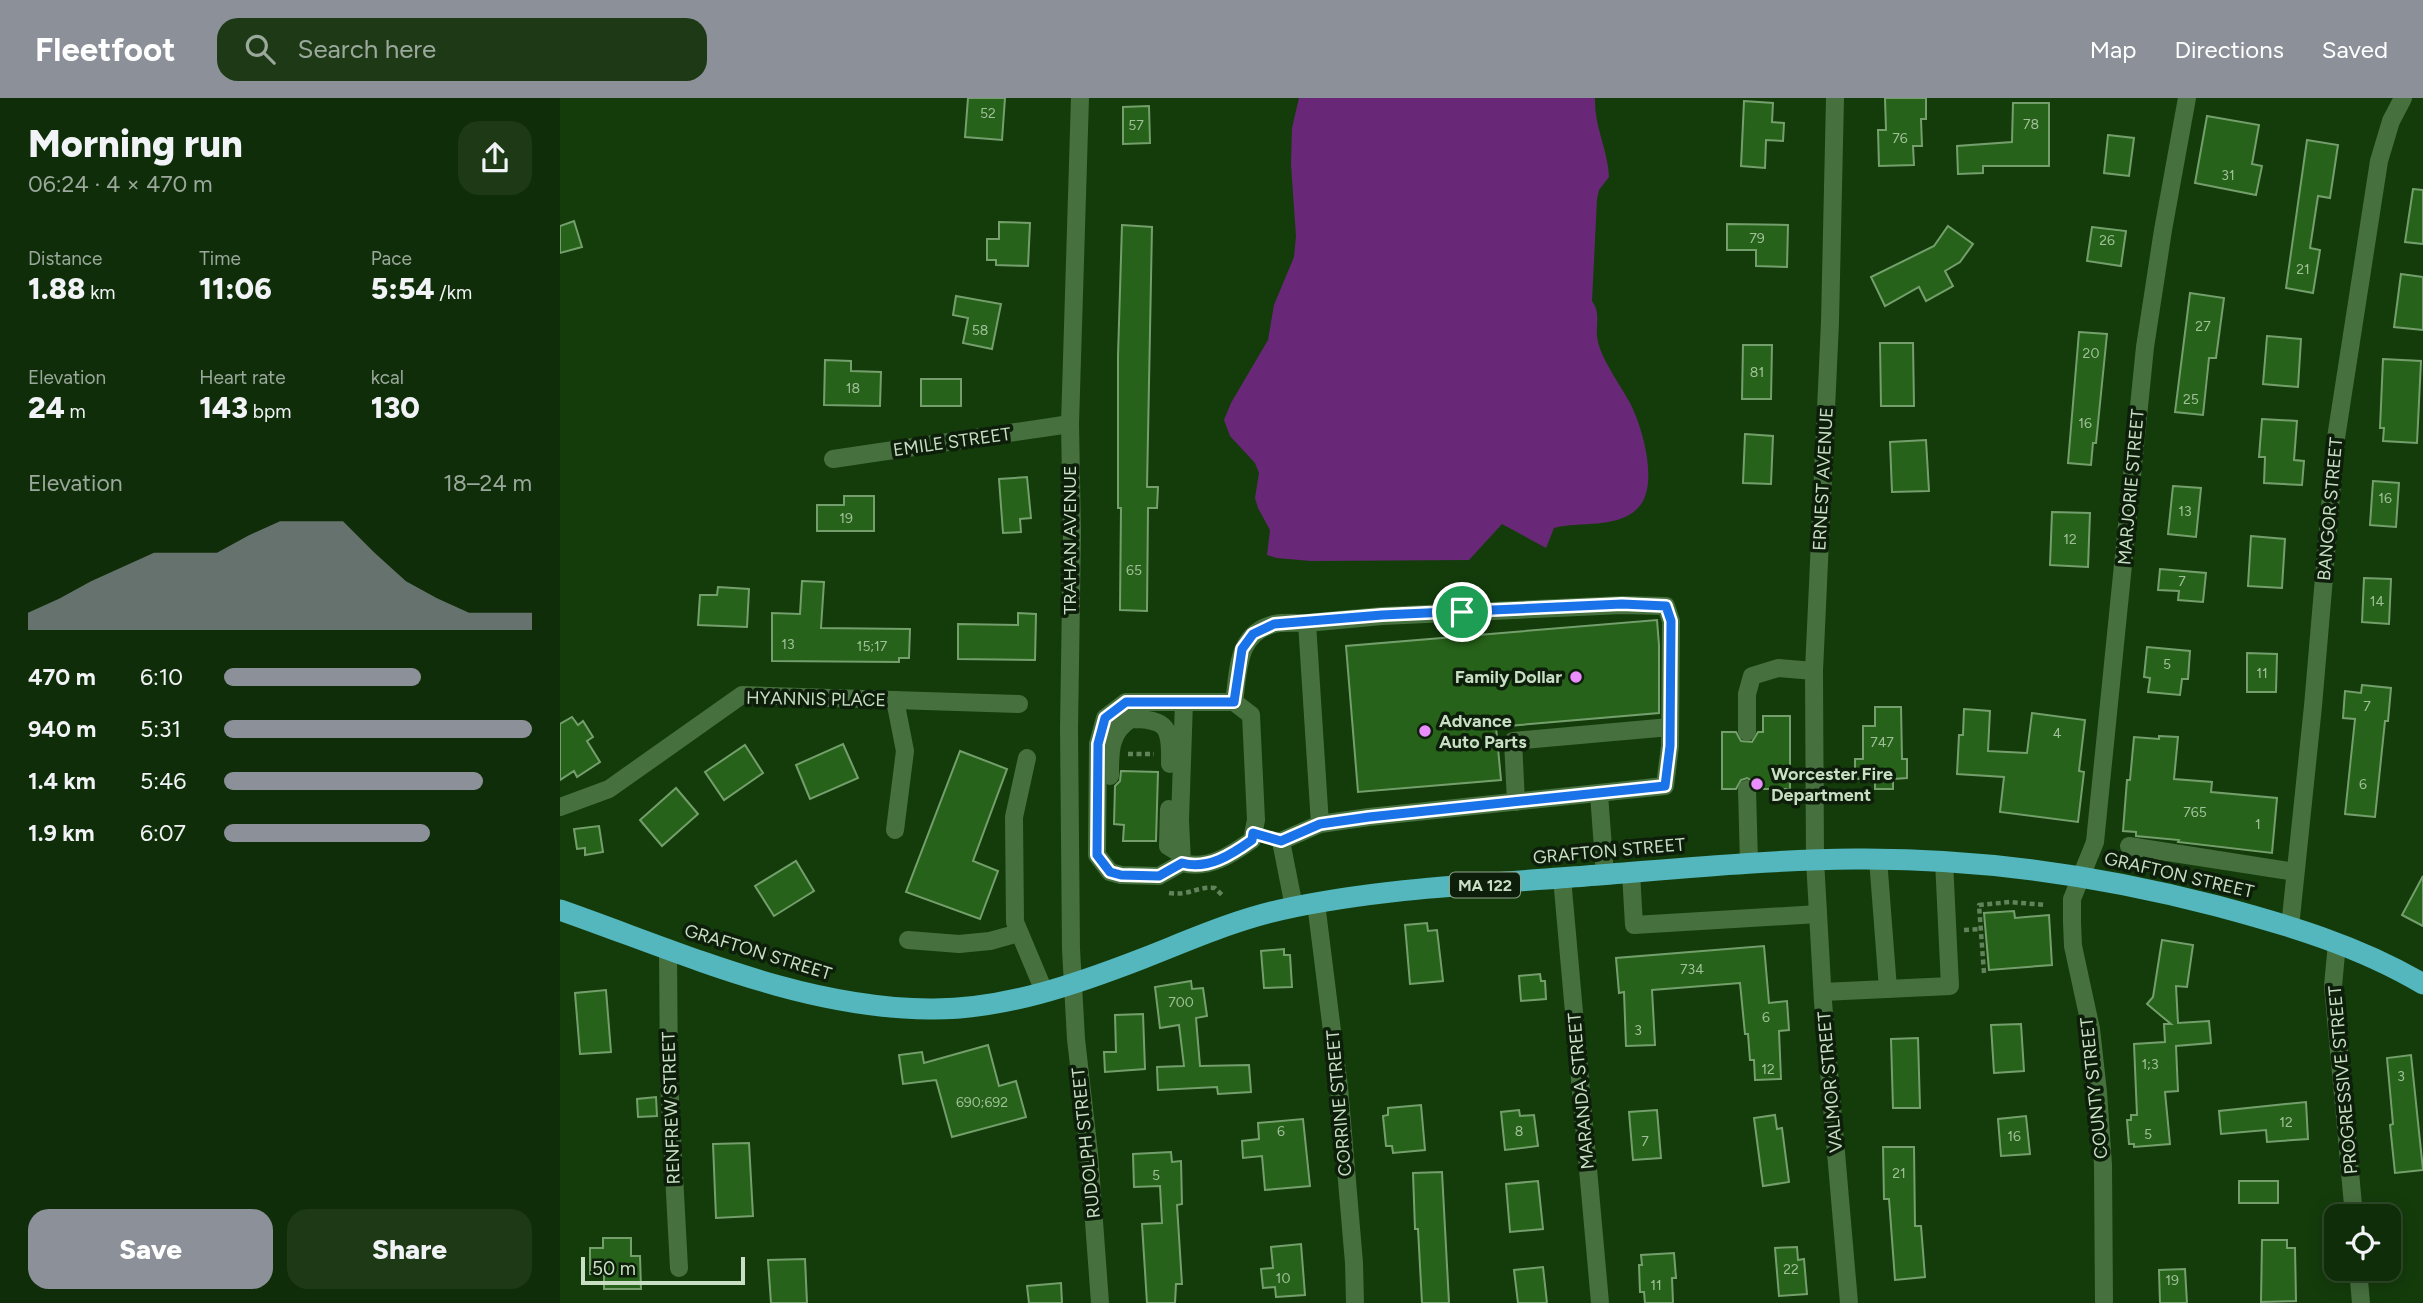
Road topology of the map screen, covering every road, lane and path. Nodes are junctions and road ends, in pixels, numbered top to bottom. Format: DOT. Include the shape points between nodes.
graph roads {
  1 [pos="1080,98"];
  2 [pos="1835,98"];
  3 [pos="2187,98"];
  4 [pos="2403,98"];
  5 [pos="1070,424"];
  6 [pos="833,460"];
  7 [pos="1307,623"];
  8 [pos="1814,671"];
  9 [pos="895,700"];
  10 [pos="1184,702"];
  11 [pos="1234,702"];
  12 [pos="1019,704"];
  13 [pos="1670,727"];
  14 [pos="1747,732"];
  15 [pos="1027,758"];
  16 [pos="1747,789"];
  17 [pos="1599,793"];
  18 [pos="1516,802"];
  19 [pos="560,807"];
  20 [pos="1320,824"];
  21 [pos="895,831"];
  22 [pos="1253,833"];
  23 [pos="1281,841"];
  24 [pos="2129,846"];
  25 [pos="1182,859"];
  26 [pos="1878,859"];
  27 [pos="1815,860"];
  28 [pos="1944,861"];
  29 [pos="1749,863"];
  30 [pos="1110,872"];
  31 [pos="2295,872"];
  32 [pos="1631,873"];
  33 [pos="1605,875"];
  34 [pos="2080,876"];
  35 [pos="1562,878"];
  36 [pos="1161,891"];
  37 [pos="1223,895"];
  38 [pos="1315,903"];
  39 [pos="2046,905"];
  40 [pos="1294,907"];
  41 [pos="560,910"];
  42 [pos="1818,914"];
  43 [pos="2290,927"];
  44 [pos="1019,933"];
  45 [pos="908,940"];
  46 [pos="2337,943"];
  47 [pos="668,948"];
  48 [pos="1984,973"];
  49 [pos="1073,982"];
  50 [pos="2423,984"];
  51 [pos="1888,989"];
  52 [pos="1044,991"];
  53 [pos="1823,992"];
  54 [pos="2353,1204"];
  55 [pos="679,1268"];
  56 [pos="2359,1281"];
  57 [pos="1100,1303"];
  58 [pos="1355,1303"];
  59 [pos="1600,1303"];
  60 [pos="1849,1303"];
  61 [pos="2104,1303"];
  62 [pos="2361,1303"];
  1 -- 5 [label="street, TRAHAN AVENUE"];
  2 -- 8 [label="street, ERNEST AVENUE"];
  3 -- 34 [label="street, MARJORIE STREET" via="2145,347 2095,842"];
  4 -- 31 [label="street, BANGOR STREET" via="2379,161 2336,438"];
  5 -- 6 [label="street, EMILE STREET"];
  5 -- 49 [label="street, TRAHAN AVENUE"];
  7 -- 11 [label="street" via="1274,624 1253,634 1242,649"];
  7 -- 13 [label="street" via="1382,615 1666,606 1671,621"];
  7 -- 20 [label="street"];
  8 -- 14 [label="street" via="1778,668 1752,676"];
  8 -- 27 [label="street, ERNEST AVENUE"];
  9 -- 12 [label="street, HYANNIS PLACE"];
  9 -- 19 [label="street, HYANNIS PLACE" via="742,695 609,789"];
  9 -- 21 [label="street" via="905,751"];
  10 -- 11 [label="street"];
  10 -- 25 [label="street"];
  10 -- 30 [label="street" via="1126,702 1105,718 1098,744 1097,855"];
  11 -- 22 [label="street" via="1251,716"];
  13 -- 17 [label="street" via="1665,786"];
  13 -- 18 [label="street" via="1513,741"];
  15 -- 44 [label="street" via="1014,817 1014,912"];
  16 -- 29 [label="street"];
  17 -- 18 [label="street"];
  17 -- 33 [label="street"];
  18 -- 20 [label="street"];
  20 -- 23 [label="street"];
  22 -- 23 [label="street"];
  22 -- 25 [label="street" via="1252,840 1230,855 1196,867"];
  23 -- 40 [label="street"];
  24 -- 31 [label="street"];
  25 -- 30 [label="street" via="1159,876"];
  25 -- 30 [label="street" via="1168,846 1168,731 1160,722 1130,719 1114,733 1110,752"];
  26 -- 27 [label="highway, GRAFTON STREET / MA 122"];
  26 -- 28 [label="highway, GRAFTON STREET / MA 122"];
  26 -- 51 [label="street"];
  27 -- 29 [label="highway, GRAFTON STREET / MA 122"];
  27 -- 42 [label="street, VALMOR STREET"];
  28 -- 34 [label="highway, GRAFTON STREET / MA 122"];
  28 -- 51 [label="street" via="1950,986"];
  29 -- 32 [label="highway, GRAFTON STREET / MA 122"];
  31 -- 43 [label="street, BANGOR STREET"];
  32 -- 33 [label="highway, GRAFTON STREET / MA 122"];
  32 -- 42 [label="street" via="1634,925"];
  33 -- 35 [label="highway, GRAFTON STREET / MA 122"];
  34 -- 43 [label="highway, GRAFTON STREET / MA 122" via="2161,892"];
  34 -- 61 [label="street, COUNTY STREET" via="2072,899 2073,946 2091,1029 2098,1092"];
  35 -- 38 [label="highway, GRAFTON STREET / MA 122"];
  35 -- 59 [label="street, MARANDA STREET"];
  36 -- 37 [label="path" via="1180,895 1208,887"];
  38 -- 40 [label="highway, GRAFTON STREET / MA 122"];
  38 -- 58 [label="street, CORRINE STREET" via="1339,1087"];
  39 -- 48 [label="path" via="1979,905"];
  40 -- 49 [label="highway, GRAFTON STREET / MA 122" via="1220,926"];
  41 -- 47 [label="highway, GRAFTON STREET / MA 122"];
  42 -- 53 [label="street, VALMOR STREET"];
  43 -- 46 [label="highway, GRAFTON STREET / MA 122"];
  44 -- 45 [label="street" via="959,944"];
  44 -- 52 [label="street"];
  46 -- 50 [label="highway, GRAFTON STREET / MA 122"];
  46 -- 54 [label="street, PROGRESSIVE STREET" via="2333,986"];
  47 -- 52 [label="highway, GRAFTON STREET / MA 122" via="766,982 865,1004 961,1008"];
  47 -- 55 [label="street, RENFREW STREET" via="669,1083"];
  49 -- 52 [label="highway, GRAFTON STREET / MA 122"];
  49 -- 57 [label="street, RUDOLPH STREET"];
  51 -- 53 [label="street"];
  53 -- 60 [label="street, VALMOR STREET"];
  56 -- 62 [label="street"];
}
